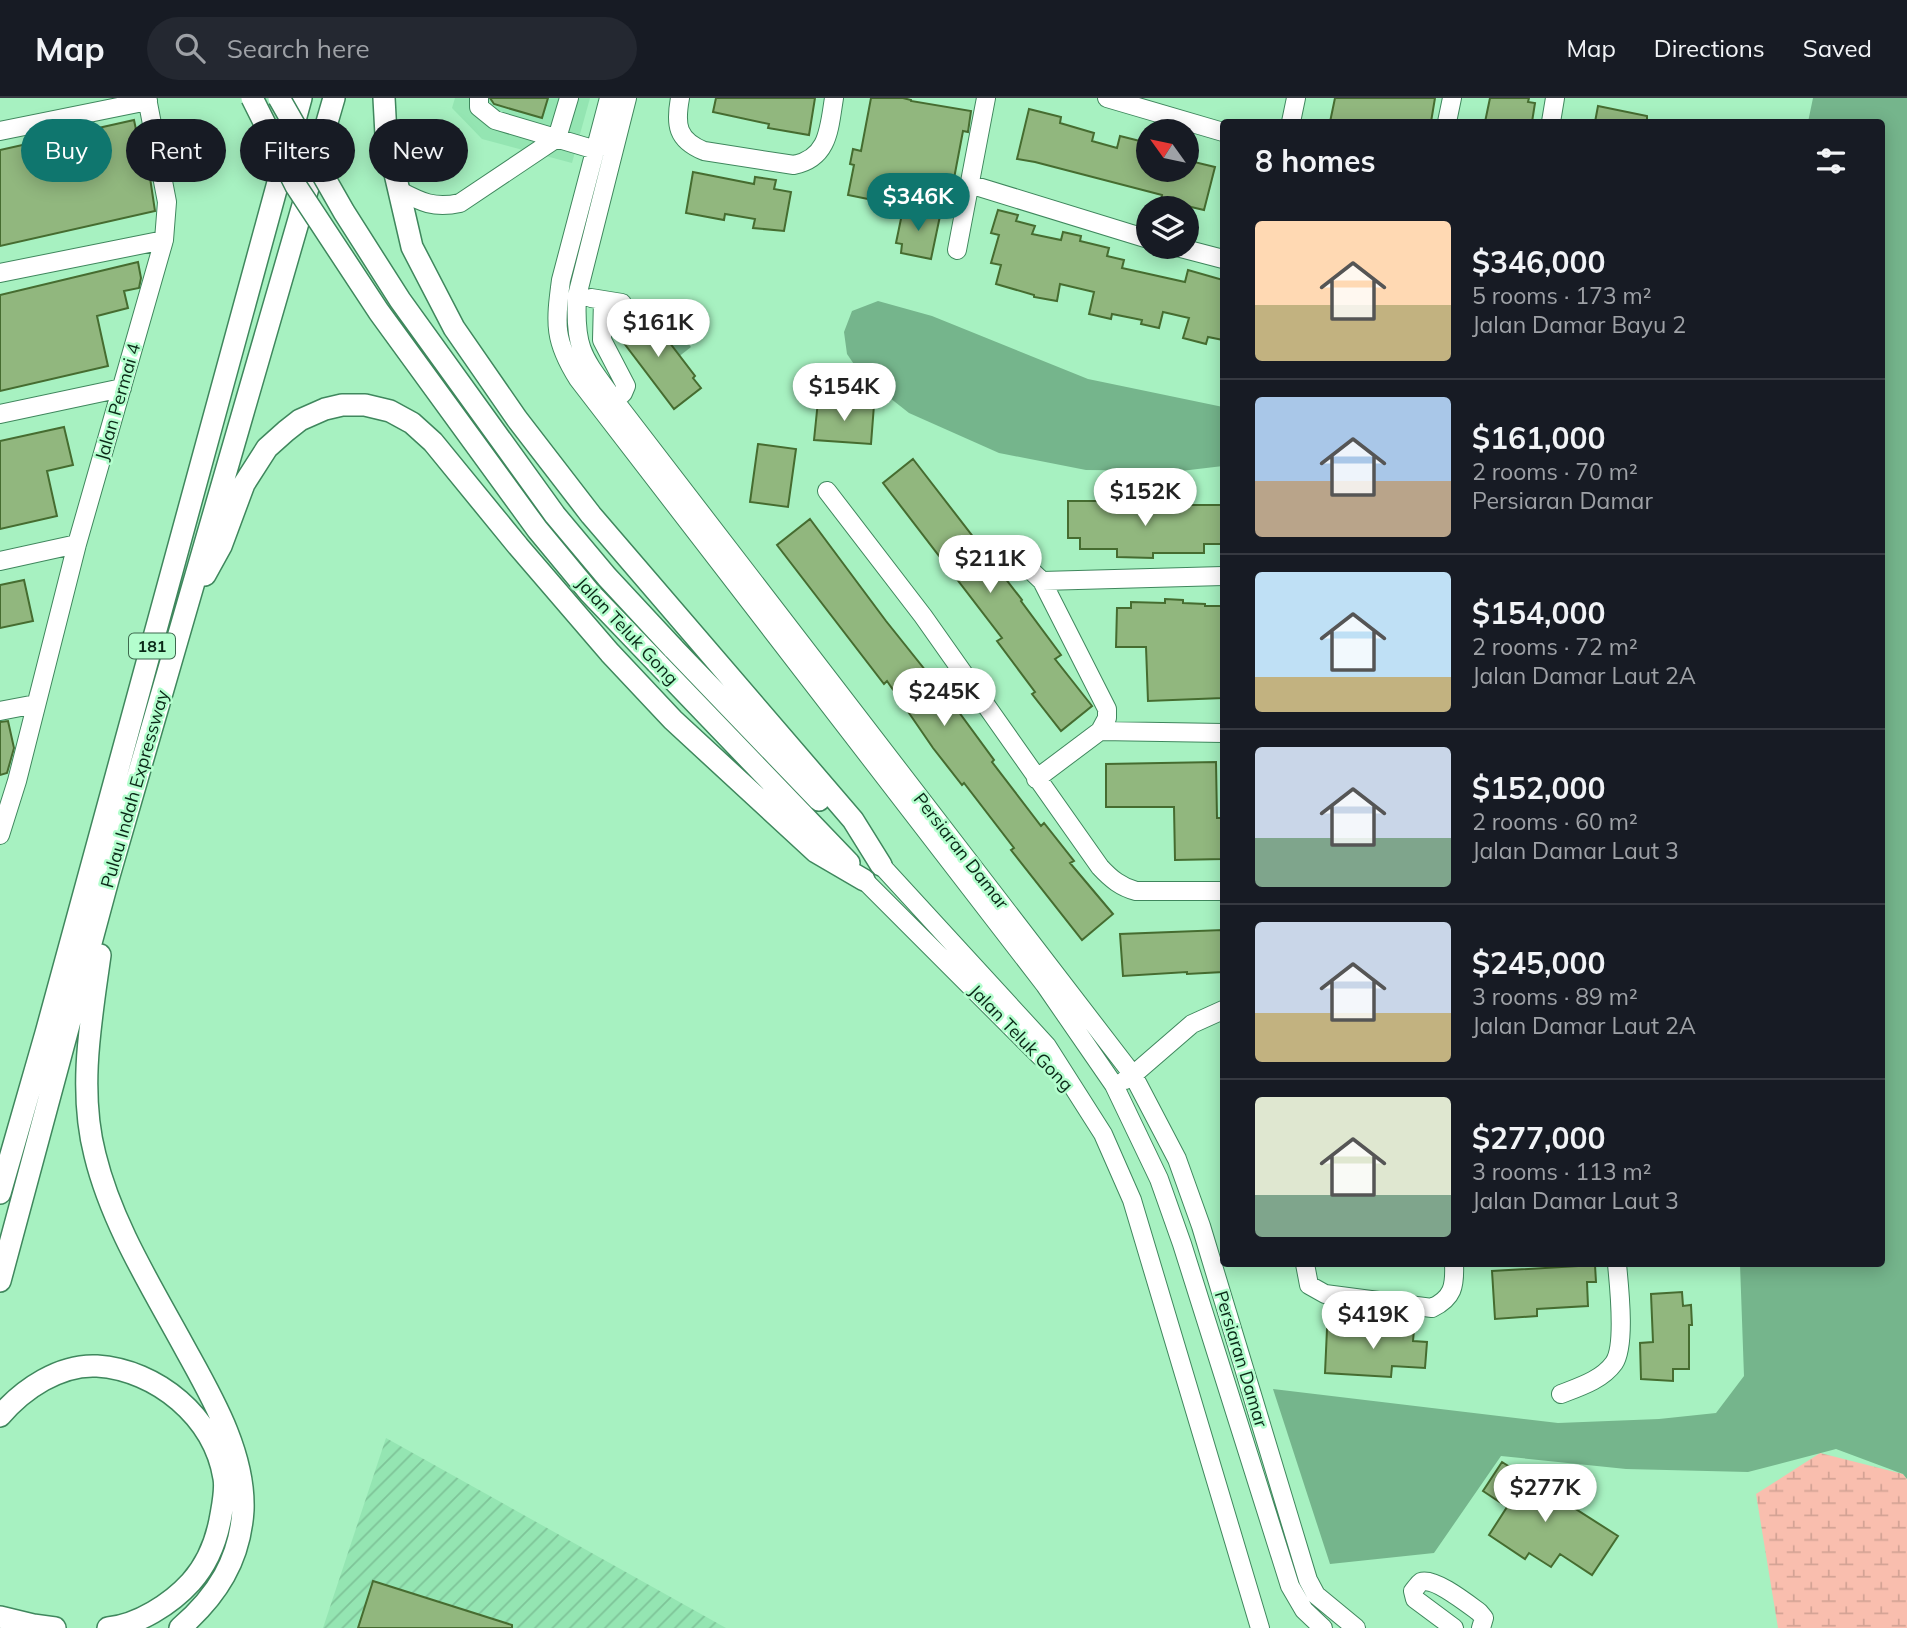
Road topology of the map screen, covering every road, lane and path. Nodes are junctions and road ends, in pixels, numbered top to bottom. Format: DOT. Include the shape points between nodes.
graph roads {
  1 [pos="252,98"];
  2 [pos="279,98"];
  3 [pos="301,98"];
  4 [pos="334,98"];
  5 [pos="384,98"];
  6 [pos="479,98"];
  7 [pos="569,98"];
  8 [pos="609,98"];
  9 [pos="628,98"];
  10 [pos="680,98"];
  11 [pos="834,98"];
  12 [pos="986,98"];
  13 [pos="1107,98"];
  14 [pos="1296,98"];
  15 [pos="1452,98"];
  16 [pos="1555,98"];
  17 [pos="148,99"];
  18 [pos="1140,103"];
  19 [pos="1292,119"];
  20 [pos="1448,119"];
  21 [pos="1551,119"];
  22 [pos="0,131"];
  23 [pos="1220,131"];
  24 [pos="557,138"];
  25 [pos="596,150"];
  26 [pos="969,184"];
  27 [pos="398,190"];
  28 [pos="1136,235"];
  29 [pos="164,240"];
  30 [pos="957,250"];
  31 [pos="1199,253"];
  32 [pos="1220,258"];
  33 [pos="0,273"];
  34 [pos="578,296"];
  35 [pos="603,300"];
  36 [pos="622,303"];
  37 [pos="122,388"];
  38 [pos="615,401"];
  39 [pos="0,414"];
  40 [pos="827,491"];
  41 [pos="78,544"];
  42 [pos="0,561"];
  43 [pos="1021,561"];
  44 [pos="1220,576"];
  45 [pos="1042,580"];
  46 [pos="186,608"];
  47 [pos="36,704"];
  48 [pos="0,711"];
  49 [pos="1100,731"];
  50 [pos="1220,733"];
  51 [pos="1037,779"];
  52 [pos="0,835"];
  53 [pos="881,865"];
  54 [pos="110,876"];
  55 [pos="864,880"];
  56 [pos="1220,891"];
  57 [pos="1220,1011"];
  58 [pos="46,1033"];
  59 [pos="1133,1075"];
  60 [pos="1114,1086"];
  61 [pos="1082,1100"];
  62 [pos="0,1163"];
  63 [pos="0,1194"];
  64 [pos="1306,1267"];
  65 [pos="1454,1267"];
  66 [pos="1617,1267"];
  67 [pos="0,1281"];
  68 [pos="1561,1394"];
  69 [pos="0,1416"];
  70 [pos="0,1617"];
  71 [pos="55,1628"];
  72 [pos="108,1628"];
  73 [pos="180,1628"];
  74 [pos="1260,1628"];
  75 [pos="1323,1628"];
  76 [pos="1356,1628"];
  77 [pos="1454,1628"];
  78 [pos="1481,1628"];
  1 -- 55 [label="main road, Jalan Teluk Gong, bridge" via="296,186 379,312 537,529 590,593"];
  2 -- 53 [label="main road, Jalan Teluk Gong, bridge" via="400,300 555,515 673,648"];
  3 -- 58 [label="main road, Pulau Indah Expressway / 181"];
  4 -- 46 [label="main road, Pulau Indah Expressway / 181"];
  5 -- 27 [label="main road" via="386,135"];
  6 -- 24 [label="street" via="479,107 495,120"];
  7 -- 24 [label="street"];
  8 -- 25 [label="street, Persiaran Damar"];
  9 -- 34 [label="street, Persiaran Damar"];
  10 -- 11 [label="street" via="678,128 693,147 794,165 807,162 823,145"];
  12 -- 26 [label="street"];
  13 -- 18 [label="street"];
  14 -- 19 [label="street"];
  15 -- 20 [label="street"];
  16 -- 21 [label="street"];
  17 -- 22 [label="street"];
  17 -- 29 [label="street, Jalan Permai 4" via="167,202"];
  18 -- 23 [label="street"];
  24 -- 25 [label="street"];
  24 -- 27 [label="street" via="460,203 444,207"];
  25 -- 60 [label="street, Persiaran Damar" via="561,280 557,333 564,357 1045,985"];
  26 -- 28 [label="street"];
  26 -- 30 [label="street"];
  27 -- 53 [label="main road" via="412,247 435,294 517,419 591,514 853,820"];
  29 -- 33 [label="street"];
  29 -- 37 [label="street, Jalan Permai 4"];
  31 -- 32 [label="street"];
  34 -- 35 [label="street"];
  34 -- 38 [label="street, Persiaran Damar" via="578,344"];
  35 -- 36 [label="street"];
  35 -- 38 [label="street" via="601,340 626,386"];
  37 -- 39 [label="street"];
  37 -- 41 [label="street, Jalan Permai 4"];
  38 -- 59 [label="street, Persiaran Damar"];
  40 -- 51 [label="street" via="923,616"];
  41 -- 42 [label="street"];
  41 -- 47 [label="street, Jalan Permai 4"];
  43 -- 45 [label="street"];
  44 -- 45 [label="street"];
  45 -- 49 [label="street" via="1107,709"];
  46 -- 54 [label="main road, Pulau Indah Expressway / 181"];
  46 -- 55 [label="main road" via="221,546 244,484 267,448 300,420 325,409 365,405 390,411 433,442 610,653 673,720 816,852"];
  47 -- 48 [label="street"];
  47 -- 52 [label="street, Jalan Permai 4"];
  49 -- 50 [label="street"];
  49 -- 51 [label="street"];
  51 -- 56 [label="street" via="1100,867 1125,888"];
  53 -- 61 [label="street, Jalan Teluk Gong" via="1047,1046"];
  54 -- 67 [label="main road, Pulau Indah Expressway / 181"];
  54 -- 73 [label="main road" via="86,1088 94,1154 112,1210 215,1402 241,1483 243,1511 225,1577 210,1601"];
  55 -- 61 [label="street, Jalan Teluk Gong"];
  57 -- 59 [label="street" via="1192,1024"];
  58 -- 62 [label="main road"];
  58 -- 63 [label="main road, Pulau Indah Expressway / 181"];
  59 -- 60 [label="street"];
  59 -- 76 [label="street, Persiaran Damar" via="1177,1158 1201,1226 1308,1580 1316,1595"];
  60 -- 75 [label="street, Persiaran Damar" via="1173,1218 1290,1586 1304,1610"];
  61 -- 74 [label="street, Jalan Teluk Gong" via="1103,1134 1132,1200"];
  64 -- 65 [label="street" via="1309,1285 1325,1294 1432,1308 1452,1292"];
  66 -- 68 [label="street" via="1622,1321 1615,1362 1595,1379"];
  69 -- 72 [label="main road" via="26,1391 51,1376 96,1366 146,1378 164,1389 186,1406 216,1448 224,1480 222,1508 218,1535 199,1573 180,1594 157,1609"];
  70 -- 71 [label="main road"];
  77 -- 78 [label="street" via="1415,1599 1413,1591 1420,1583 1435,1584 1479,1612 1484,1618"];
}
